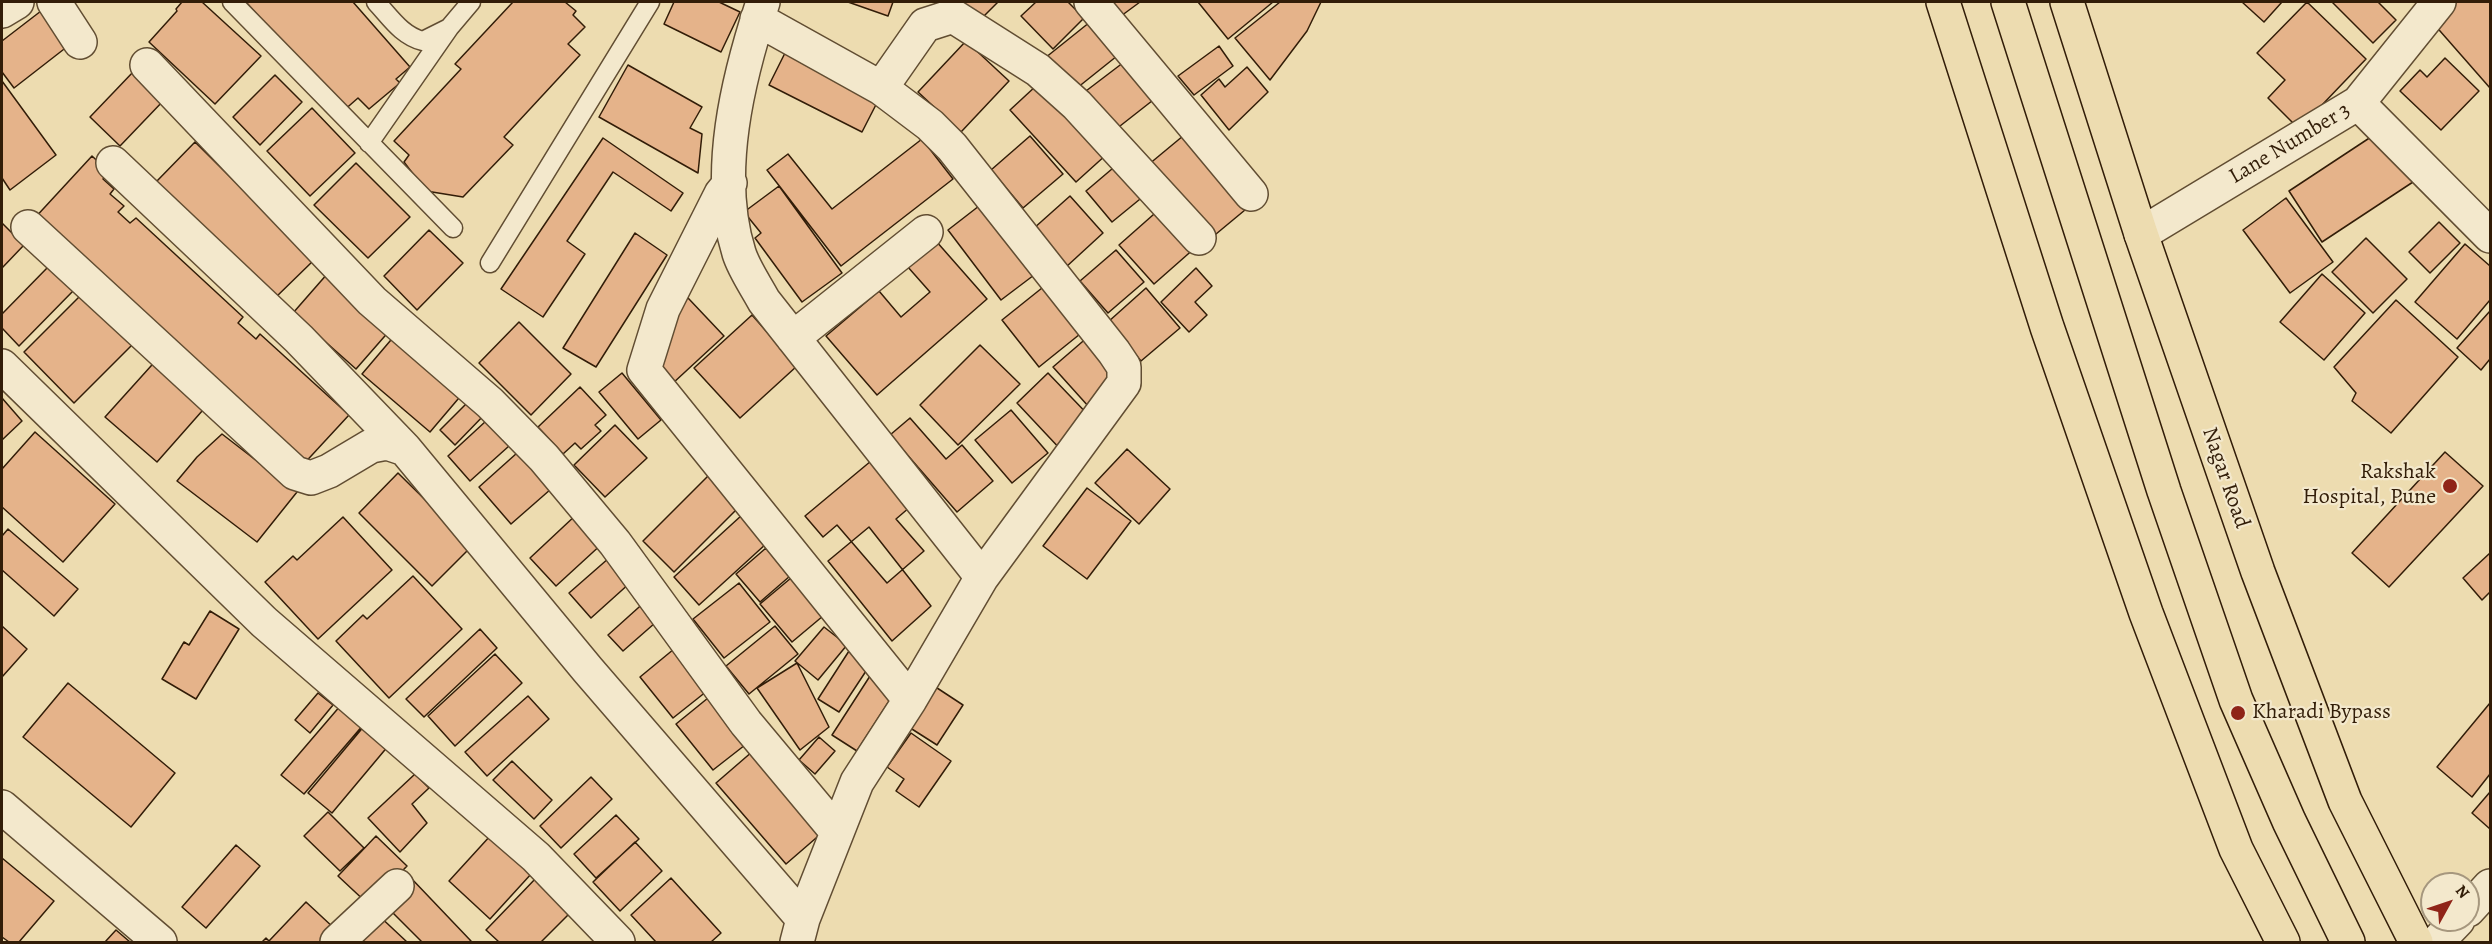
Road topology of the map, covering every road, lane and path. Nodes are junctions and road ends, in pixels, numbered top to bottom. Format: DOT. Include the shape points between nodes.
graph roads {
  1 [pos="17,2"];
  2 [pos="54,2"];
  3 [pos="232,2"];
  4 [pos="376,2"];
  5 [pos="471,2"];
  6 [pos="650,2"];
  7 [pos="1091,2"];
  8 [pos="1943,2"];
  9 [pos="2008,2"];
  10 [pos="2067,2"];
  11 [pos="2439,2"];
  12 [pos="943,9"];
  13 [pos="760,10"];
  14 [pos="2,12"];
  15 [pos="448,28"];
  16 [pos="80,42"];
  17 [pos="147,65"];
  18 [pos="881,88"];
  19 [pos="2358,103"];
  20 [pos="369,143"];
  21 [pos="113,163"];
  22 [pos="730,183"];
  23 [pos="1251,194"];
  24 [pos="28,227"];
  25 [pos="453,228"];
  26 [pos="926,232"];
  27 [pos="2141,234"];
  28 [pos="2490,236"];
  29 [pos="1199,238"];
  30 [pos="490,263"];
  31 [pos="793,338"];
  32 [pos="2,366"];
  33 [pos="405,449"];
  34 [pos="982,577"];
  35 [pos="910,700"];
  36 [pos="2,807"];
  37 [pos="837,832"];
  38 [pos="397,886"];
  39 [pos="800,931"];
  40 [pos="160,942"];
  41 [pos="338,942"];
  42 [pos="618,942"];
  43 [pos="2283,942"];
  44 [pos="2348,942"];
  45 [pos="2416,942"];
  1 -- 14 [label="street"];
  2 -- 16 [label="street"];
  3 -- 20 [label="lane"];
  4 -- 15 [label="lane" via="412,39 423,41"];
  5 -- 15 [label="lane"];
  6 -- 30 [label="lane"];
  7 -- 23 [label="street"];
  8 -- 43 [label="highway" via="2047,327 2146,613 2236,849"];
  9 -- 44 [label="highway" via="2164,491 2236,700"];
  10 -- 27 [label="highway, Nagar Road"];
  11 -- 19 [label="street, Lane Number 3"];
  12 -- 18 [label="street" via="925,25"];
  12 -- 29 [label="street" via="1038,70 1077,105"];
  13 -- 18 [label="street"];
  13 -- 22 [label="street" via="742,72 730,146"];
  15 -- 20 [label="lane"];
  17 -- 37 [label="street" via="372,301 490,403 544,458 615,543 746,723"];
  18 -- 34 [label="street" via="952,147 1124,367 1124,383"];
  19 -- 27 [label="street, Lane Number 3"];
  19 -- 28 [label="street"];
  20 -- 25 [label="lane"];
  21 -- 33 [label="street" via="298,339"];
  22 -- 31 [label="street" via="729,208 739,254 764,301"];
  22 -- 35 [label="street" via="663,309 644,370"];
  24 -- 33 [label="street" via="295,473 311,478 370,446 387,443"];
  26 -- 31 [label="street"];
  27 -- 45 [label="highway, Nagar Road" via="2258,572 2345,801"];
  31 -- 34 [label="street"];
  32 -- 42 [label="street" via="264,622 536,856"];
  33 -- 39 [label="street"];
  34 -- 35 [label="street"];
  35 -- 37 [label="street" via="856,782"];
  36 -- 40 [label="street"];
  37 -- 39 [label="street"];
  38 -- 41 [label="street"];
}
